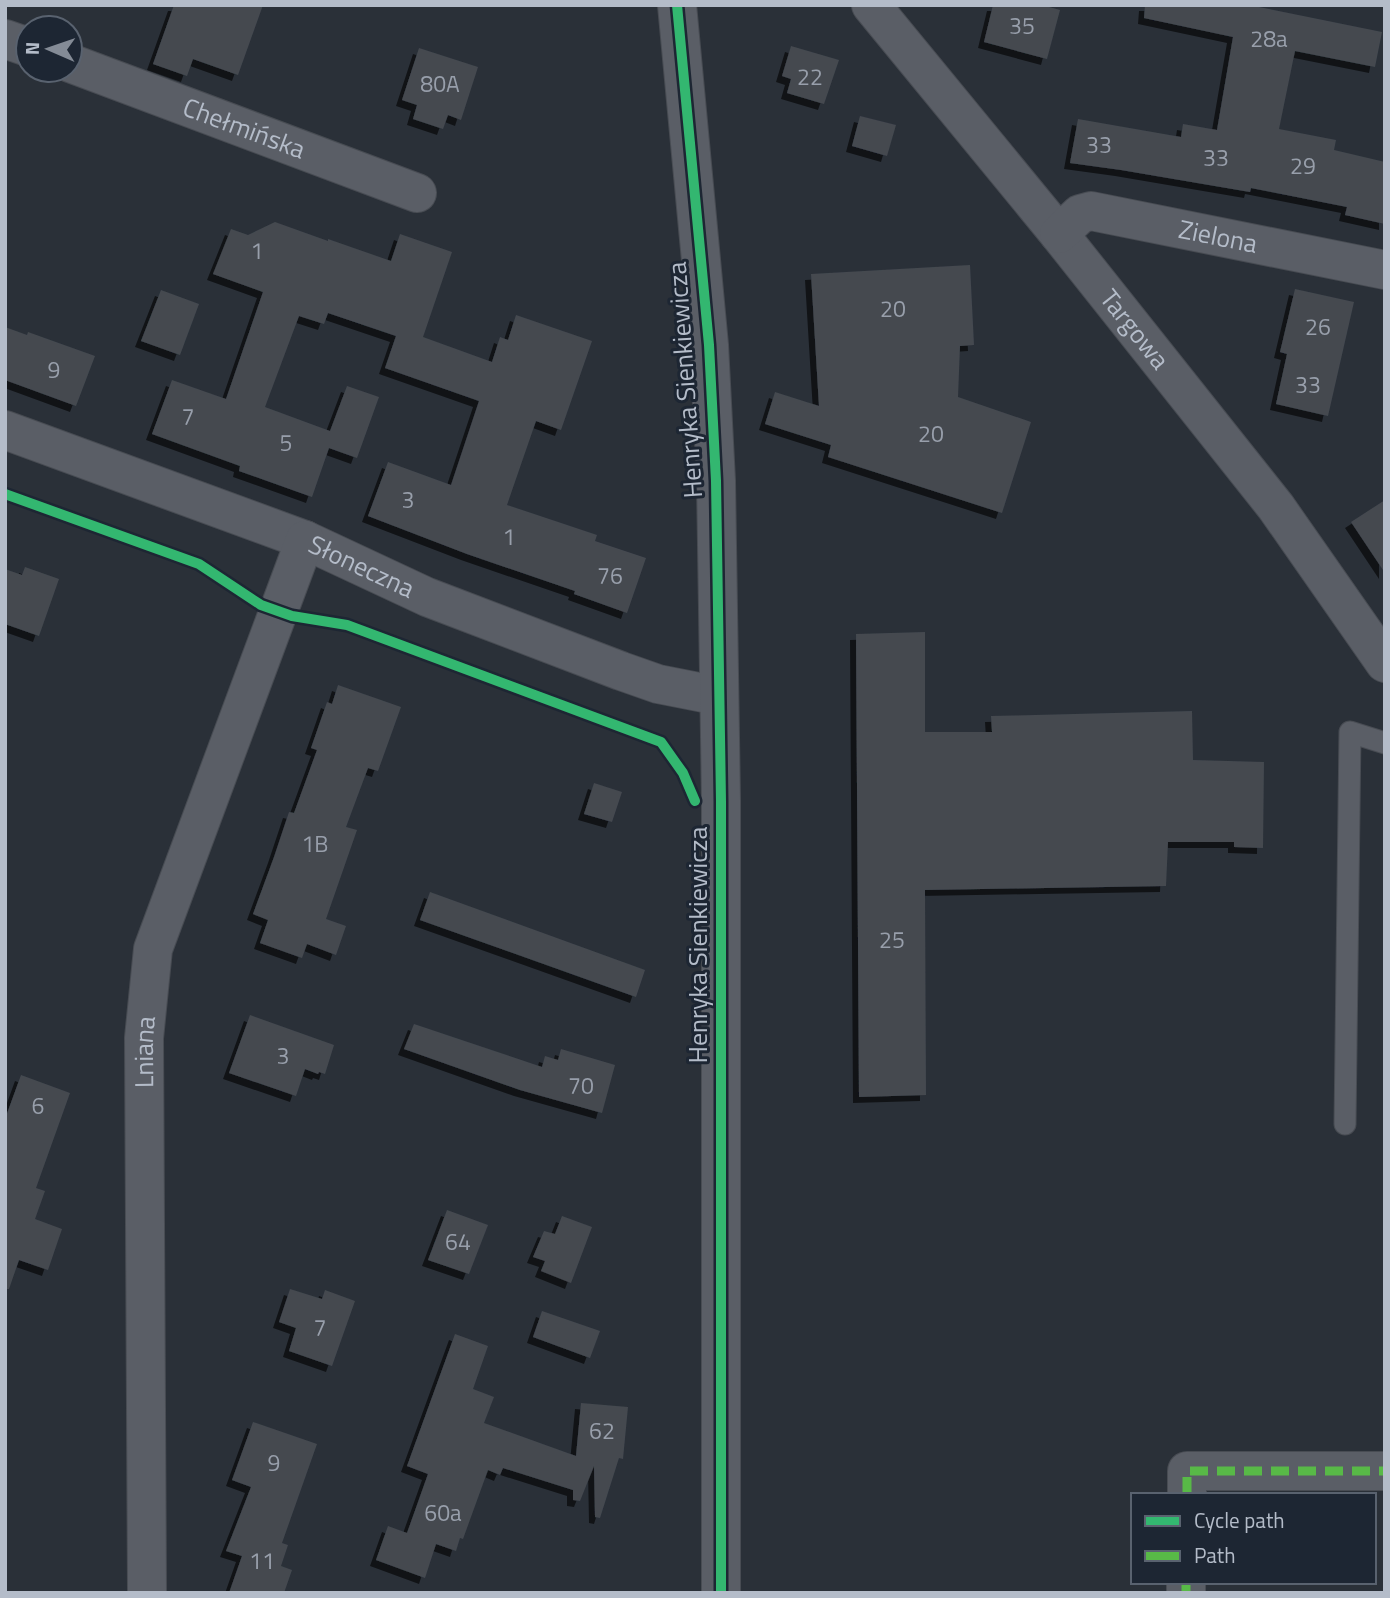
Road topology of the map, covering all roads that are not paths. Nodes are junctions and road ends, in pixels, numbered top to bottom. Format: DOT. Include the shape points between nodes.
graph roads {
  1 [pos="677,5"];
  2 [pos="871,5"];
  3 [pos="84,68"];
  4 [pos="417,194"];
  5 [pos="1059,234"];
  6 [pos="1385,271"];
  7 [pos="5,430"];
  8 [pos="305,540"];
  9 [pos="1385,663"];
  10 [pos="719,696"];
  11 [pos="1385,743"];
  12 [pos="1345,1124"];
  13 [pos="1385,1471"];
  14 [pos="1187,1493"];
  15 [pos="147,1593"];
  16 [pos="721,1593"];
  1 -- 10 [label="street, Henryka Sienkiewicza" via="709,345"];
  2 -- 5 [label="street, Targowa"];
  3 -- 4 [label="street, Chełmińska"];
  5 -- 6 [label="street, Zielona" via="1080,214 1091,211"];
  5 -- 9 [label="street, Targowa" via="1276,507"];
  7 -- 8 [label="street, Słoneczna"];
  8 -- 10 [label="street, Słoneczna" via="427,597 621,671"];
  8 -- 15 [label="street, Lniana" via="153,948 144,1038"];
  10 -- 16 [label="street, Henryka Sienkiewicza"];
  11 -- 12 [label="lane" via="1350,732"];
  13 -- 14 [label="street" via="1187,1471"];
}
